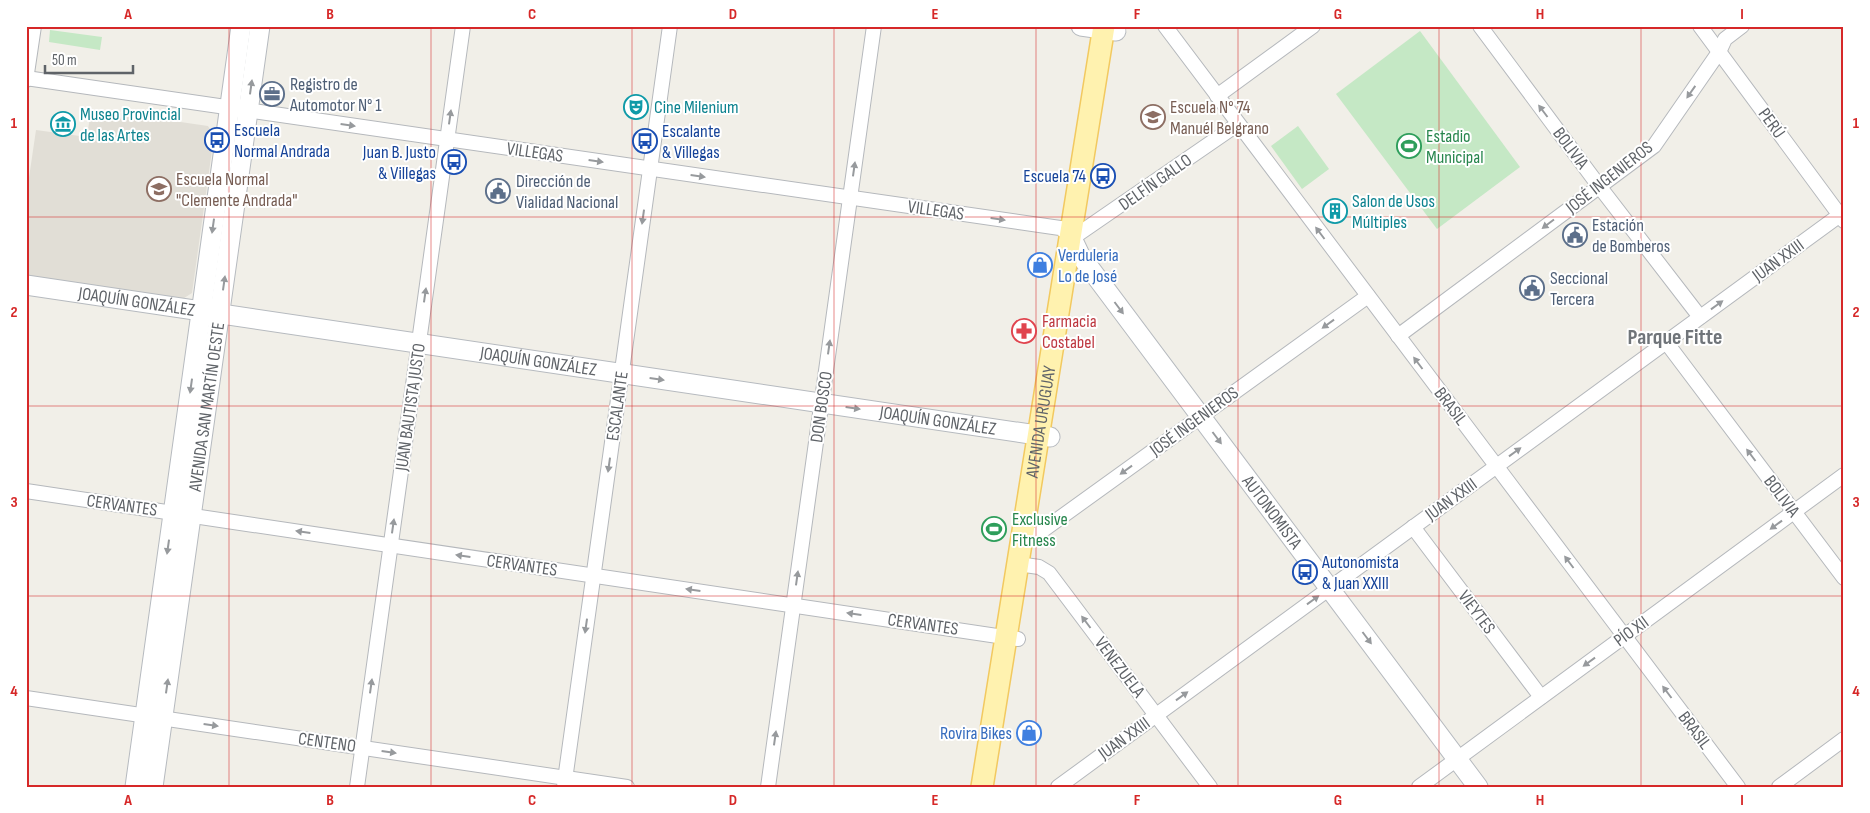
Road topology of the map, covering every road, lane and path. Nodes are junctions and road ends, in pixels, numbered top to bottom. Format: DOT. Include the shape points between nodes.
graph roads {
  1 [pos="34,26"];
  2 [pos="241,26"];
  3 [pos="260,26"];
  4 [pos="463,26"];
  5 [pos="670,26"];
  6 [pos="874,26"];
  7 [pos="1081,26"];
  8 [pos="1165,26"];
  9 [pos="1312,26"];
  10 [pos="1480,26"];
  11 [pos="1700,26"];
  12 [pos="1742,26"];
  13 [pos="1110,28"];
  14 [pos="1719,52"];
  15 [pos="26,79"];
  16 [pos="1217,96"];
  17 [pos="239,109"];
  18 [pos="1238,124"];
  19 [pos="447,139"];
  20 [pos="650,169"];
  21 [pos="1599,186"];
  22 [pos="850,198"];
  23 [pos="1842,216"];
  24 [pos="1078,241"];
  25 [pos="26,285"];
  26 [pos="1368,296"];
  27 [pos="210,312"];
  28 [pos="1700,317"];
  29 [pos="1398,336"];
  30 [pos="1666,342"];
  31 [pos="418,343"];
  32 [pos="622,373"];
  33 [pos="822,403"];
  34 [pos="1201,416"];
  35 [pos="1045,436"];
  36 [pos="1496,466"];
  37 [pos="1844,475"];
  38 [pos="26,491"];
  39 [pos="1794,512"];
  40 [pos="182,514"];
  41 [pos="1414,527"];
  42 [pos="390,546"];
  43 [pos="1026,553"];
  44 [pos="593,576"];
  45 [pos="1844,578"];
  46 [pos="1329,588"];
  47 [pos="793,605"];
  48 [pos="1624,636"];
  49 [pos="1012,638"];
  50 [pos="1541,697"];
  51 [pos="26,698"];
  52 [pos="1156,715"];
  53 [pos="154,717"];
  54 [pos="1844,739"];
  55 [pos="362,748"];
  56 [pos="1457,759"];
  57 [pos="564,782"];
  58 [pos="135,787"];
  59 [pos="153,787"];
  60 [pos="357,787"];
  61 [pos="627,787"];
  62 [pos="768,787"];
  63 [pos="982,787"];
  64 [pos="994,787"];
  65 [pos="1058,787"];
  66 [pos="1210,787"];
  67 [pos="1419,787"];
  68 [pos="1478,787"];
  69 [pos="1738,787"];
  70 [pos="1778,787"];
  1 -- 15 [label="street"];
  2 -- 17 [label="main road, AVENIDA SAN MARTÍN OESTE"];
  17 -- 3 [label="main road, AVENIDA SAN MARTÍN OESTE, one-way"];
  19 -- 4 [label="street, JUAN BAUTISTA JUSTO, one-way"];
  5 -- 20 [label="street, ESCALANTE"];
  22 -- 6 [label="street, DON BOSCO, one-way"];
  7 -- 13 [label="main road"];
  8 -- 16 [label="street, BRASIL"];
  9 -- 16 [label="street"];
  21 -- 10 [label="street, BOLIVIA, one-way"];
  11 -- 14 [label="street, PERÚ"];
  12 -- 14 [label="street, JOSÉ INGENIEROS" via="1725,39"];
  13 -- 24 [label="main road, AVENIDA URUGUAY"];
  14 -- 21 [label="street, JOSÉ INGENIEROS, one-way" via="1654,146"];
  14 -- 23 [label="street, PERÚ"];
  15 -- 17 [label="street, VILLEGAS"];
  16 -- 18 [label="street, BRASIL"];
  17 -- 19 [label="street, VILLEGAS, one-way"];
  17 -- 27 [label="main road, AVENIDA SAN MARTÍN OESTE"];
  18 -- 24 [label="street, DELFÍN GALLO"];
  26 -- 18 [label="street, BRASIL, one-way"];
  19 -- 20 [label="street, VILLEGAS, one-way"];
  31 -- 19 [label="street, JUAN BAUTISTA JUSTO, one-way"];
  20 -- 22 [label="street, VILLEGAS, one-way"];
  20 -- 32 [label="street, ESCALANTE, one-way"];
  21 -- 28 [label="street, BOLIVIA"];
  21 -- 29 [label="street, JOSÉ INGENIEROS, one-way"];
  22 -- 24 [label="street, VILLEGAS, one-way" via="1060,228"];
  33 -- 22 [label="street, DON BOSCO, one-way"];
  28 -- 23 [label="street, JUAN XXIII, one-way"];
  24 -- 34 [label="main road, AUTONOMISTA, one-way"];
  24 -- 35 [label="main road, AVENIDA URUGUAY"];
  25 -- 27 [label="main road, JOAQUÍN GONZÁLEZ"];
  26 -- 29 [label="street, BRASIL"];
  26 -- 34 [label="street, JOSÉ INGENIEROS, one-way"];
  27 -- 31 [label="main road, JOAQUÍN GONZÁLEZ"];
  27 -- 40 [label="main road, AVENIDA SAN MARTÍN OESTE"];
  28 -- 30 [label="street, JUAN XXIII"];
  36 -- 29 [label="street, BRASIL, one-way"];
  36 -- 30 [label="street, JUAN XXIII, one-way"];
  39 -- 30 [label="street, BOLIVIA, one-way"];
  31 -- 32 [label="main road, JOAQUÍN GONZÁLEZ"];
  42 -- 31 [label="street, JUAN BAUTISTA JUSTO, one-way"];
  32 -- 33 [label="main road, JOAQUÍN GONZÁLEZ, one-way"];
  32 -- 44 [label="street, ESCALANTE, one-way"];
  33 -- 35 [label="main road, JOAQUÍN GONZÁLEZ, one-way"];
  47 -- 33 [label="street, DON BOSCO, one-way"];
  34 -- 43 [label="street, JOSÉ INGENIEROS, one-way"];
  34 -- 46 [label="main road, AUTONOMISTA, one-way"];
  35 -- 43 [label="main road, AVENIDA URUGUAY"];
  36 -- 41 [label="street, JUAN XXIII"];
  48 -- 36 [label="street, BRASIL, one-way"];
  37 -- 39 [label="street, PÍO XII"];
  38 -- 40 [label="street, CERVANTES"];
  39 -- 45 [label="street, BOLIVIA"];
  39 -- 48 [label="street, PÍO XII, one-way"];
  42 -- 40 [label="street, CERVANTES, one-way"];
  40 -- 53 [label="main road, AVENIDA SAN MARTÍN OESTE"];
  41 -- 46 [label="street, JUAN XXIII"];
  41 -- 50 [label="street, VIEYTES"];
  44 -- 42 [label="street, CERVANTES, one-way"];
  55 -- 42 [label="street, JUAN BAUTISTA JUSTO, one-way"];
  43 -- 49 [label="main road, AVENIDA URUGUAY"];
  52 -- 43 [label="street, VENEZUELA, one-way" via="1049,573"];
  47 -- 44 [label="street, CERVANTES, one-way"];
  44 -- 57 [label="street, ESCALANTE, one-way"];
  52 -- 46 [label="street, JUAN XXIII, one-way"];
  46 -- 56 [label="main road, AUTONOMISTA, one-way"];
  49 -- 47 [label="street, CERVANTES, one-way"];
  62 -- 47 [label="street, DON BOSCO, one-way"];
  48 -- 50 [label="street, PÍO XII, one-way"];
  69 -- 48 [label="street, BRASIL, one-way"];
  49 -- 63 [label="main road, AVENIDA URUGUAY"];
  49 -- 64 [label="main road, AVENIDA URUGUAY"];
  50 -- 56 [label="street, PÍO XII"];
  51 -- 53 [label="street, CENTENO"];
  52 -- 65 [label="street, JUAN XXIII"];
  52 -- 66 [label="street, VENEZUELA"];
  53 -- 55 [label="street, CENTENO, one-way"];
  53 -- 58 [label="main road, AVENIDA SAN MARTÍN OESTE"];
  53 -- 59 [label="main road, AVENIDA SAN MARTÍN OESTE"];
  54 -- 70 [label="street"];
  55 -- 57 [label="street, CENTENO, one-way"];
  55 -- 60 [label="street, JUAN BAUTISTA JUSTO"];
  56 -- 67 [label="street, PÍO XII"];
  56 -- 68 [label="main road, AUTONOMISTA"];
  57 -- 61 [label="street, CENTENO"];
}
